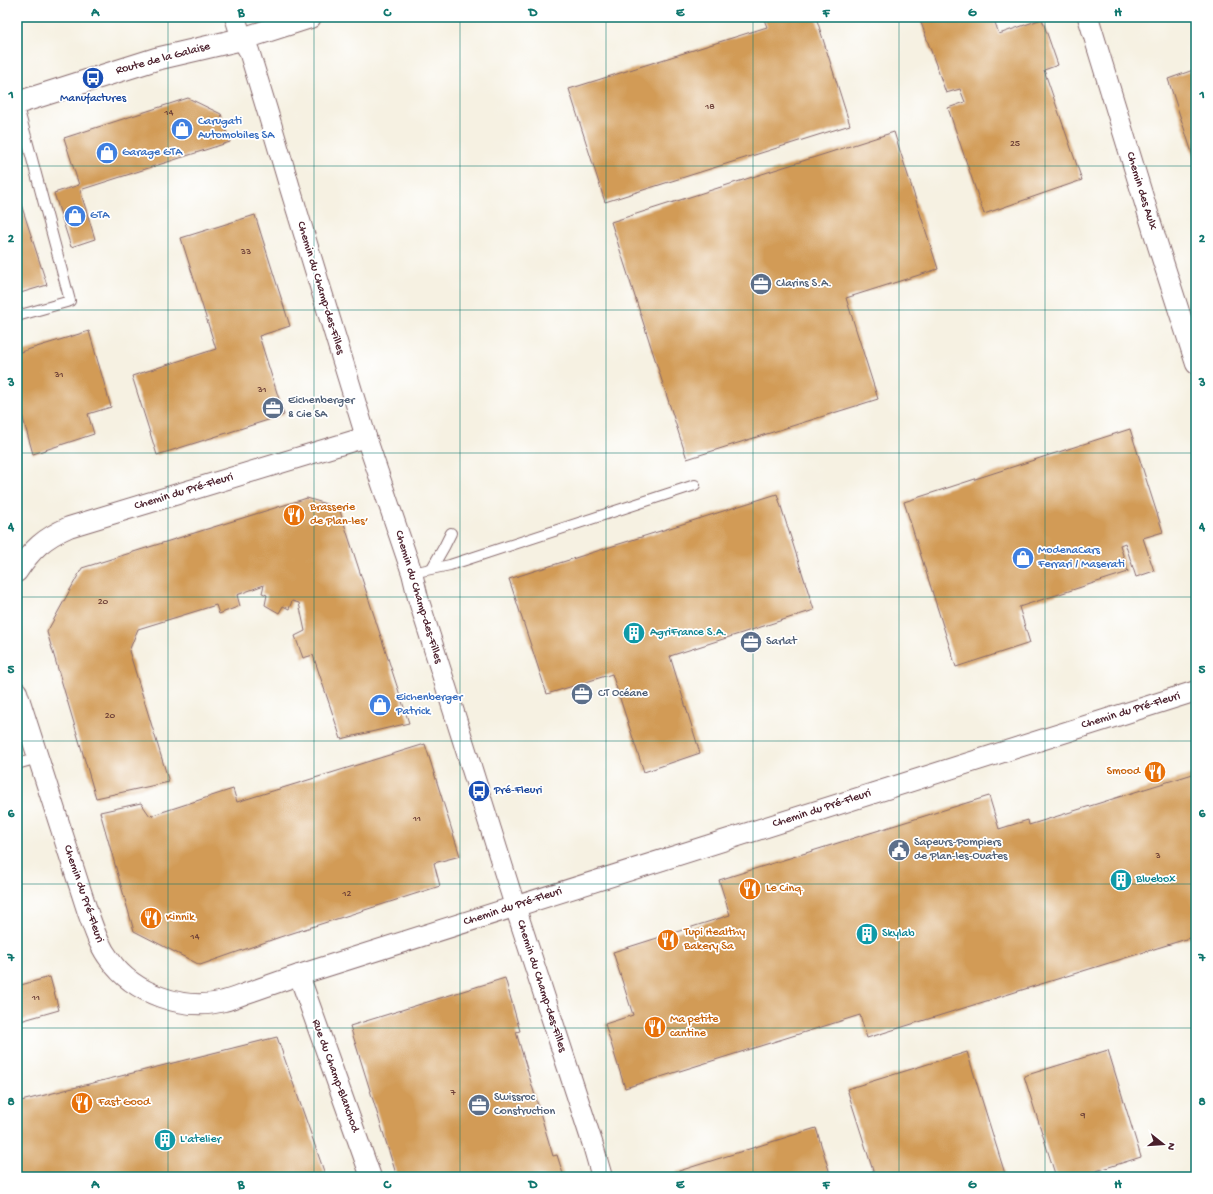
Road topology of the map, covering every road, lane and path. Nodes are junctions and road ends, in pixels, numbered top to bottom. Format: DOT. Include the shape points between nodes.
graph roads {
  1 [pos="235,17"];
  2 [pos="310,17"];
  3 [pos="1088,17"];
  4 [pos="242,39"];
  5 [pos="17,103"];
  6 [pos="17,316"];
  7 [pos="1196,364"];
  8 [pos="366,437"];
  9 [pos="695,485"];
  10 [pos="451,533"];
  11 [pos="432,568"];
  12 [pos="17,572"];
  13 [pos="412,573"];
  14 [pos="1196,691"];
  15 [pos="17,692"];
  16 [pos="38,758"];
  17 [pos="17,764"];
  18 [pos="515,906"];
  19 [pos="299,975"];
  20 [pos="371,1177"];
  21 [pos="602,1177"];
  1 -- 4 [label="street, Chemin du Champ-des-Filles"];
  2 -- 4 [label="street, Route de la Galaise"];
  3 -- 7 [label="street, Chemin des Aulx"];
  4 -- 5 [label="street, Route de la Galaise" via="156,59"];
  4 -- 8 [label="street, Chemin du Champ-des-Filles" via="267,110"];
  5 -- 6 [label="lane" via="70,301"];
  8 -- 12 [label="street, Chemin du Pré-Fleuri" via="69,527 43,541 32,551"];
  8 -- 13 [label="street, Chemin du Champ-des-Filles"];
  9 -- 11 [label="lane" via="450,565"];
  10 -- 11 [label="lane"];
  11 -- 13 [label="lane"];
  13 -- 18 [label="street, Chemin du Champ-des-Filles"];
  14 -- 18 [label="street, Chemin du Pré-Fleuri"];
  15 -- 16 [label="street, Chemin du Pré-Fleuri"];
  16 -- 17 [label="lane"];
  16 -- 19 [label="street, Chemin du Pré-Fleuri" via="88,913 100,944 120,973 142,989 158,996 175,1001 209,1004 224,1002"];
  18 -- 19 [label="street, Chemin du Pré-Fleuri"];
  18 -- 21 [label="street, Chemin du Champ-des-Filles"];
  19 -- 20 [label="street, Rue du Champ-Blanchod"];
}
